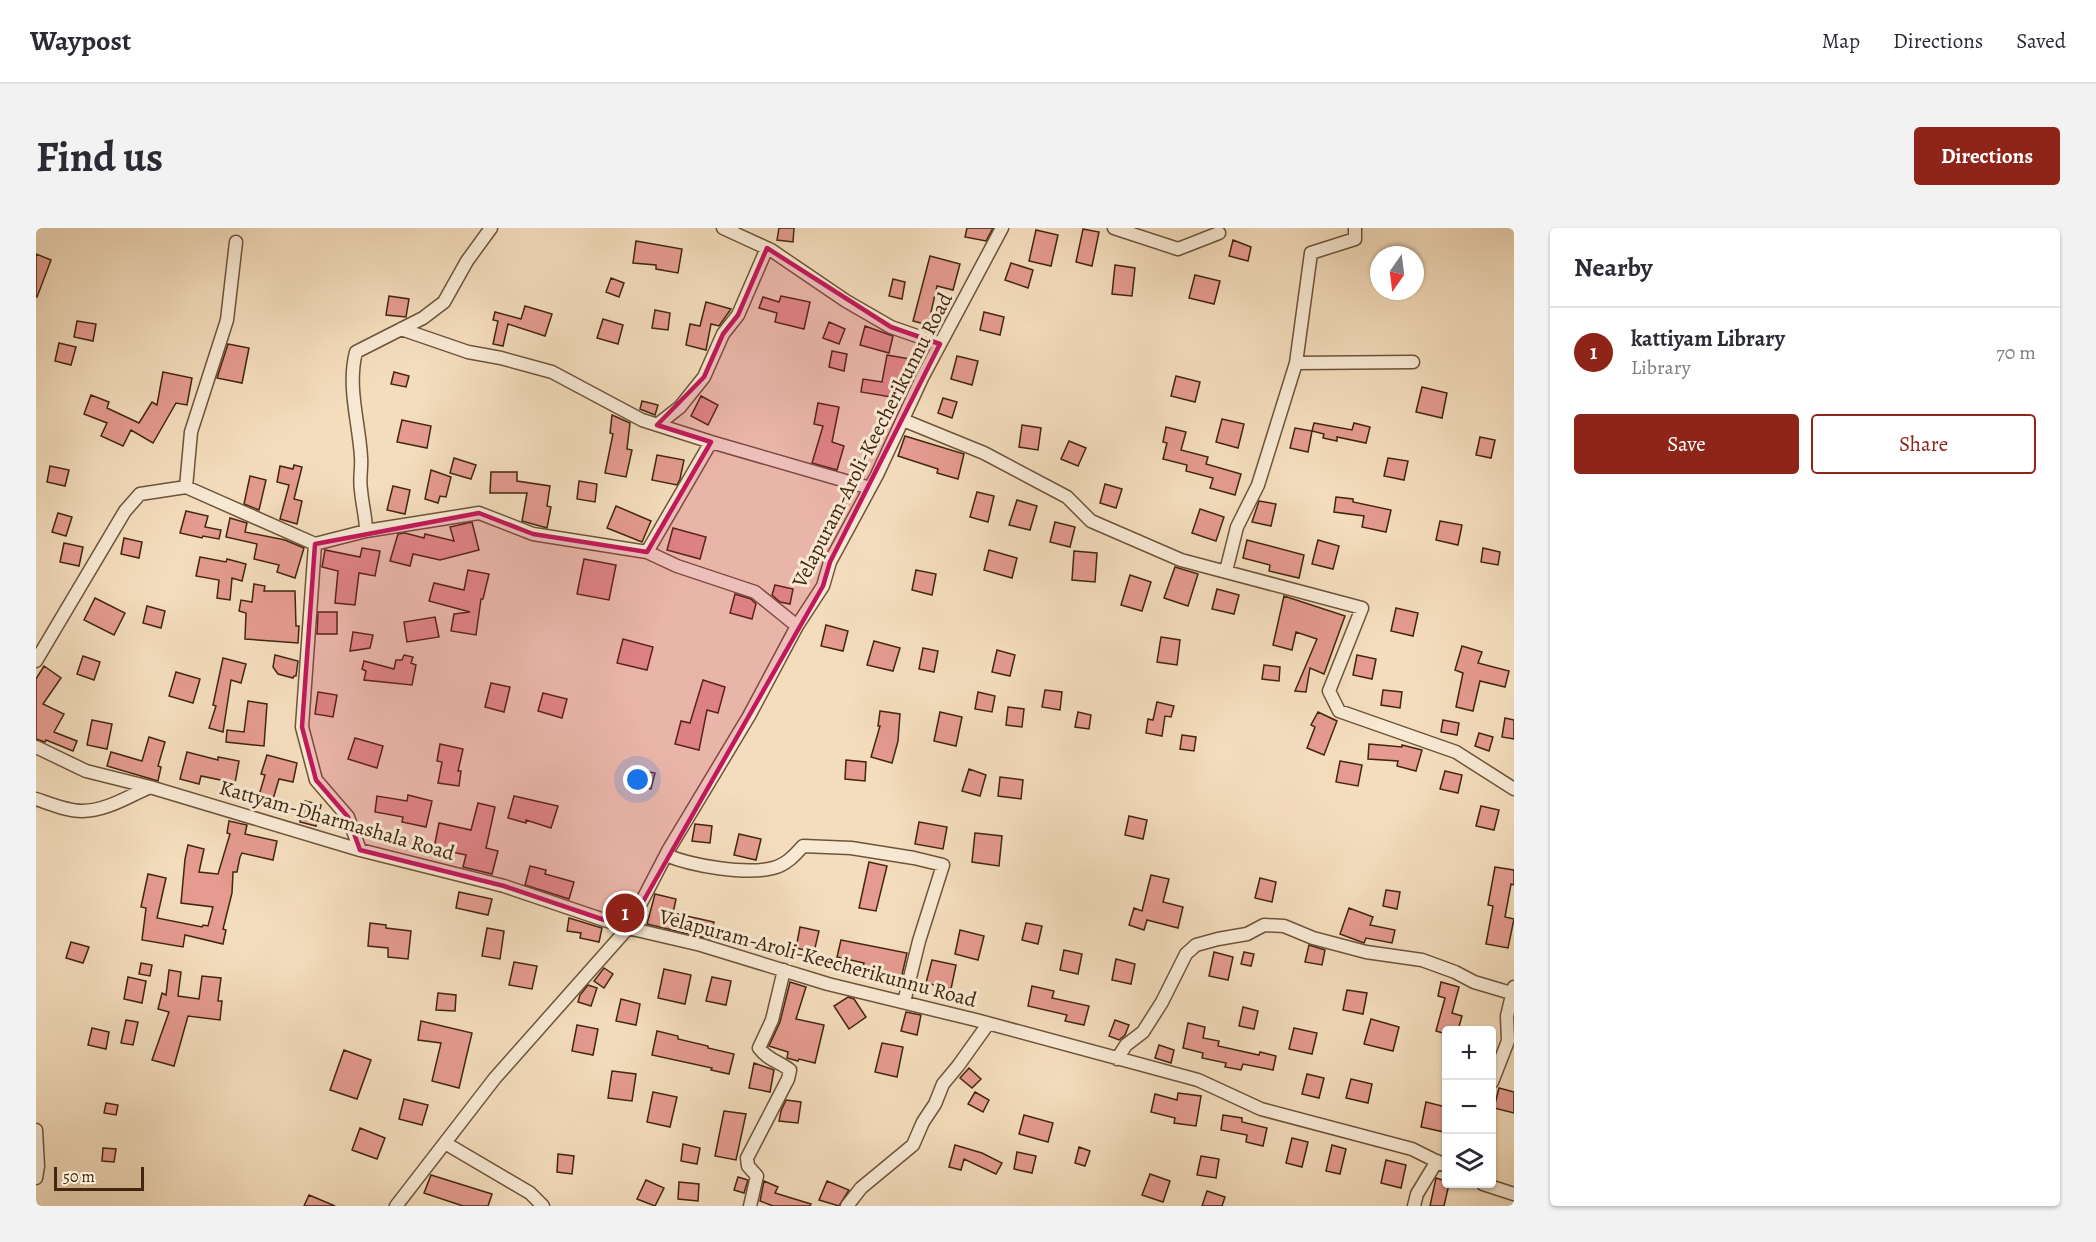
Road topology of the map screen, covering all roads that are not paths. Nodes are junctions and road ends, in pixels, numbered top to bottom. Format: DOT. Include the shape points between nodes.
graph roads {
  1 [pos="491,228"];
  2 [pos="723,228"];
  3 [pos="1002,228"];
  4 [pos="1114,228"];
  5 [pos="1355,228"];
  6 [pos="1219,233"];
  7 [pos="236,242"];
  8 [pos="766,248"];
  9 [pos="401,329"];
  10 [pos="940,344"];
  11 [pos="1413,362"];
  12 [pos="1296,363"];
  13 [pos="903,420"];
  14 [pos="657,425"];
  15 [pos="711,442"];
  16 [pos="186,487"];
  17 [pos="870,488"];
  18 [pos="366,531"];
  19 [pos="315,544"];
  20 [pos="647,552"];
  21 [pos="1226,571"];
  22 [pos="797,626"];
  23 [pos="36,661"];
  24 [pos="36,747"];
  25 [pos="150,787"];
  26 [pos="1514,789"];
  27 [pos="36,799"];
  28 [pos="360,850"];
  29 [pos="666,855"];
  30 [pos="628,928"];
  31 [pos="784,970"];
  32 [pos="1512,990"];
  33 [pos="904,1002"];
  34 [pos="988,1024"];
  35 [pos="1117,1059"];
  36 [pos="1492,1080"];
  37 [pos="36,1130"];
  38 [pos="445,1143"];
  39 [pos="1442,1163"];
  40 [pos="36,1178"];
  41 [pos="1496,1188"];
  42 [pos="1514,1194"];
  43 [pos="396,1206"];
  44 [pos="543,1206"];
  45 [pos="750,1206"];
  46 [pos="847,1206"];
  47 [pos="1413,1206"];
  1 -- 9 [label="street" via="466,261 444,302"];
  2 -- 8 [label="street"];
  3 -- 10 [label="street, Velapuram-Aroli-Keecherikunnu Road"];
  4 -- 6 [label="street" via="1178,249"];
  5 -- 12 [label="street" via="1355,239 1311,253"];
  7 -- 16 [label="street" via="227,320 191,432"];
  8 -- 10 [label="street" via="891,327"];
  8 -- 14 [label="street" via="738,315 723,334 704,378 680,407"];
  9 -- 14 [label="street" via="468,352 552,372"];
  9 -- 18 [label="street" via="356,352 352,368"];
  10 -- 13 [label="street, Velapuram-Aroli-Keecherikunnu Road"];
  11 -- 12 [label="street"];
  12 -- 21 [label="street" via="1258,485 1237,526"];
  13 -- 17 [label="street, Velapuram-Aroli-Keecherikunnu Road"];
  13 -- 21 [label="street" via="984,453 1067,497 1091,521 1182,560"];
  14 -- 15 [label="street"];
  15 -- 17 [label="street"];
  15 -- 20 [label="street"];
  16 -- 19 [label="street"];
  16 -- 23 [label="street" via="140,494 125,511"];
  17 -- 22 [label="street, Velapuram-Aroli-Keecherikunnu Road" via="830,562 824,586"];
  18 -- 19 [label="street"];
  18 -- 20 [label="street" via="479,513 533,534"];
  19 -- 28 [label="street" via="302,727 316,780 348,817"];
  20 -- 22 [label="street" via="756,592"];
  21 -- 26 [label="street" via="1362,608 1329,691 1339,711 1455,752"];
  22 -- 29 [label="street, Velapuram-Aroli-Keecherikunnu Road" via="749,716"];
  24 -- 25 [label="street, Kattyam-Dharmashala Road" via="86,771"];
  25 -- 27 [label="street" via="99,809 82,811"];
  25 -- 28 [label="street, Kattyam-Dharmashala Road"];
  28 -- 30 [label="street, Kattyam-Dharmashala Road" via="504,886"];
  29 -- 30 [label="street, Velapuram-Aroli-Keecherikunnu Road"];
  29 -- 33 [label="street" via="685,863 752,870 774,868 803,846 850,848 943,865"];
  30 -- 31 [label="street, Velapuram-Aroli-Keecherikunnu Road"];
  30 -- 38 [label="street" via="495,1078"];
  31 -- 33 [label="street, Velapuram-Aroli-Keecherikunnu Road"];
  31 -- 45 [label="street" via="772,1020 759,1048 766,1057 790,1070 747,1158 748,1166 757,1176"];
  32 -- 35 [label="street" via="1474,981 1422,960 1366,952 1284,926 1264,925 1246,934 1196,945 1186,954 1143,1032 1126,1045"];
  32 -- 36 [label="street" via="1508,1041"];
  33 -- 34 [label="street, Velapuram-Aroli-Keecherikunnu Road"];
  34 -- 35 [label="street, Velapuram-Aroli-Keecherikunnu Road"];
  34 -- 46 [label="street" via="943,1084 913,1145 867,1182"];
  35 -- 39 [label="street, Velapuram-Aroli-Keecherikunnu Road" via="1198,1080 1261,1109 1412,1149"];
  37 -- 40 [label="street"];
  38 -- 43 [label="street"];
  38 -- 44 [label="street" via="530,1193"];
  39 -- 47 [label="street" via="1417,1194"];
  41 -- 42 [label="street"];
}
